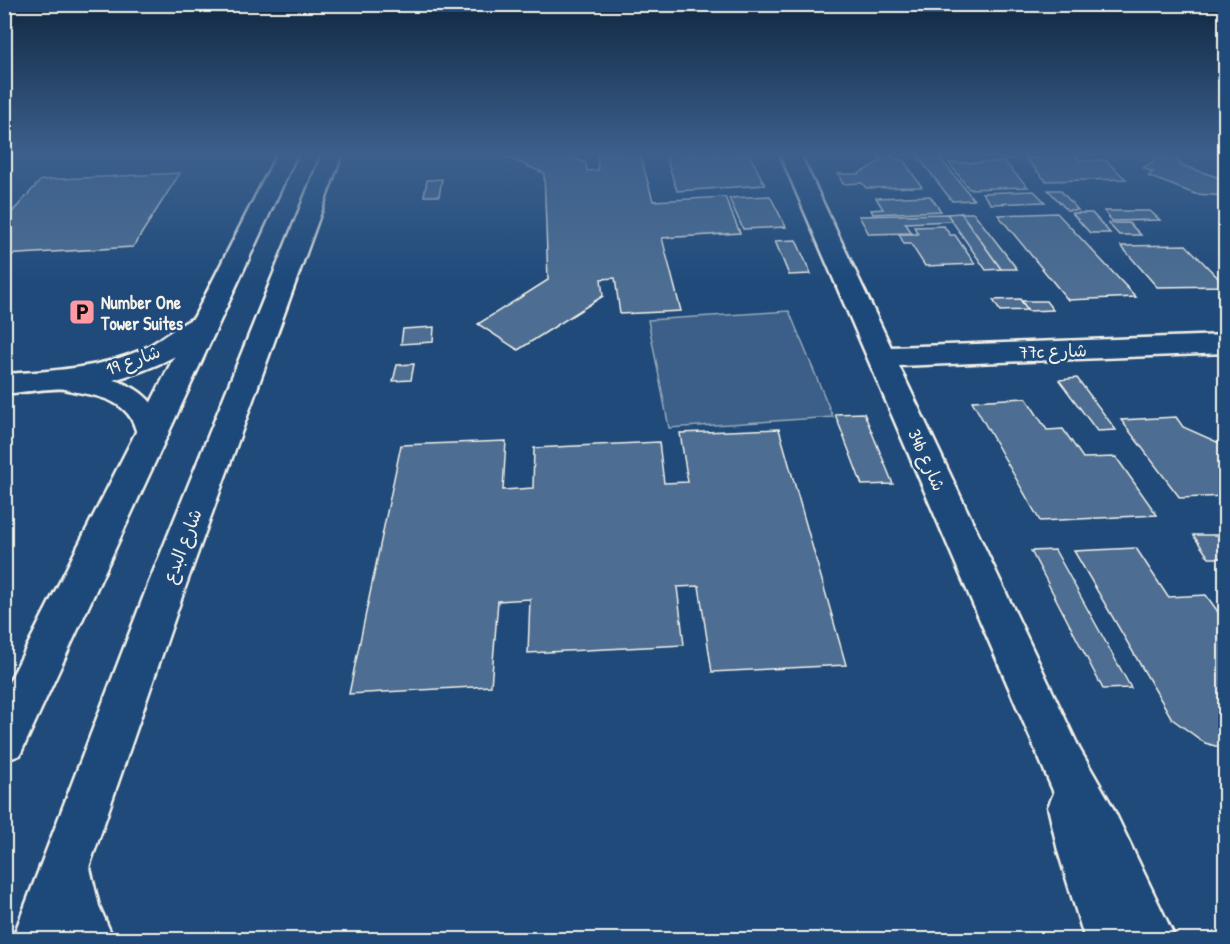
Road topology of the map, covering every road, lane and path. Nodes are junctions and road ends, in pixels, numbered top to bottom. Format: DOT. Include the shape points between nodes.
graph roads {
  1 [pos="265,198"];
  2 [pos="312,198"];
  3 [pos="810,198"];
  4 [pos="205,322"];
  5 [pos="1226,344"];
  6 [pos="880,357"];
  7 [pos="53,381"];
  8 [pos="4,384"];
  9 [pos="152,435"];
  10 [pos="4,739"];
  11 [pos="1064,766"];
  12 [pos="65,868"];
  13 [pos="38,939"];
  14 [pos="88,939"];
  15 [pos="1112,939"];
  16 [pos="1150,939"];
  1 -- 4 [label="street"];
  2 -- 12 [label="street, شارع البدع"];
  3 -- 6 [label="street, 34b شارع"];
  4 -- 7 [label="street, شارع 19" via="164,350 135,363"];
  4 -- 9 [label="street"];
  5 -- 6 [label="street, 77c شارع"];
  6 -- 11 [label="street, 34b شارع"];
  7 -- 8 [label="street, شارع 19"];
  7 -- 9 [label="street, شارع 19" via="97,386 126,395 145,413"];
  9 -- 10 [label="street"];
  11 -- 15 [label="street, 34b شارع" via="1082,851"];
  11 -- 16 [label="street, 34b شارع"];
  12 -- 13 [label="street, شارع البدع"];
  12 -- 14 [label="street" via="75,911"];
}
